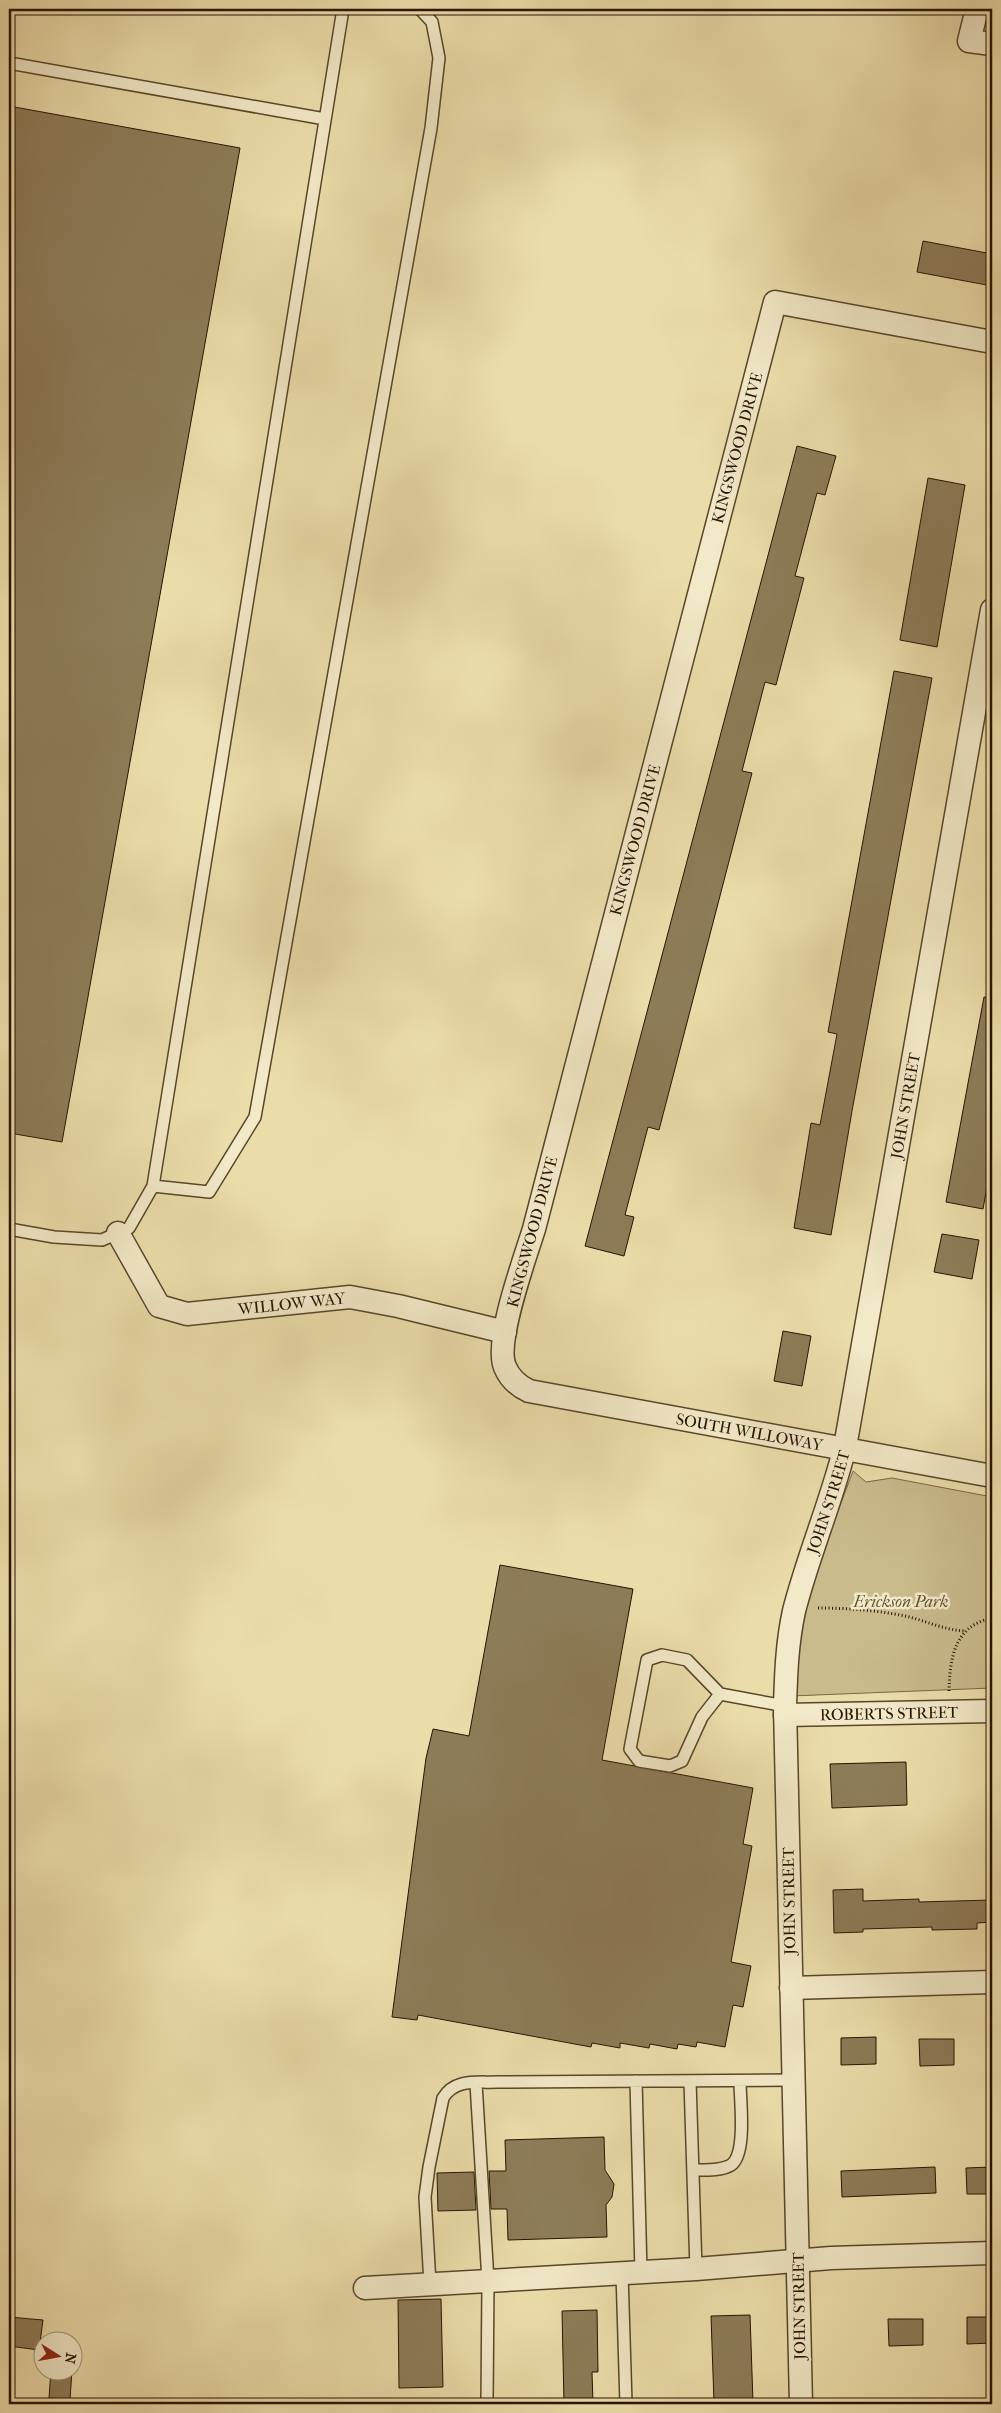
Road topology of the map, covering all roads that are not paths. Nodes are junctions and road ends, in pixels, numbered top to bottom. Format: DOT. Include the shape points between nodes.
graph roads {
  1 [pos="343,9"];
  2 [pos="420,9"];
  3 [pos="977,9"];
  4 [pos="992,44"];
  5 [pos="9,63"];
  6 [pos="325,119"];
  7 [pos="992,342"];
  8 [pos="992,610"];
  9 [pos="153,1186"];
  10 [pos="9,1229"];
  11 [pos="118,1233"];
  12 [pos="504,1332"];
  13 [pos="511,1377"];
  14 [pos="845,1447"];
  15 [pos="992,1476"];
  16 [pos="720,1694"];
  17 [pos="785,1711"];
  18 [pos="992,1711"];
  19 [pos="992,1982"];
  20 [pos="791,1988"];
  21 [pos="793,2080"];
  22 [pos="636,2081"];
  23 [pos="690,2081"];
  24 [pos="740,2082"];
  25 [pos="476,2083"];
  26 [pos="693,2170"];
  27 [pos="992,2253"];
  28 [pos="798,2261"];
  29 [pos="696,2269"];
  30 [pos="632,2273"];
  31 [pos="488,2281"];
  32 [pos="430,2284"];
  33 [pos="365,2288"];
  34 [pos="486,2404"];
  35 [pos="626,2404"];
  36 [pos="801,2404"];
  1 -- 6 [label="lane"];
  2 -- 9 [label="lane" via="432,22 438,58 431,128 255,1117 209,1192"];
  3 -- 4 [label="street" via="969,40"];
  5 -- 6 [label="lane"];
  6 -- 9 [label="lane"];
  7 -- 12 [label="street, KINGSWOOD DRIVE" via="775,302 534,1229"];
  8 -- 14 [label="street, JOHN STREET"];
  9 -- 11 [label="lane" via="129,1228"];
  10 -- 11 [label="lane" via="54,1237 102,1240"];
  11 -- 12 [label="street, WILLOW WAY" via="159,1306 187,1314 350,1298 398,1306"];
  12 -- 13 [label="street, KINGSWOOD DRIVE" via="503,1357"];
  13 -- 14 [label="street, SOUTH WILLOWAY" via="517,1386 529,1391"];
  14 -- 15 [label="street, SOUTH WILLOWAY"];
  14 -- 17 [label="street, JOHN STREET" via="794,1612 788,1647"];
  16 -- 16 [label="lane" via="687,1660 662,1655 646,1660 630,1749 639,1761 670,1766 682,1761 702,1717"];
  16 -- 17 [label="lane"];
  17 -- 18 [label="street, ROBERTS STREET"];
  17 -- 20 [label="street, JOHN STREET"];
  19 -- 20 [label="street"];
  20 -- 21 [label="street, JOHN STREET"];
  21 -- 24 [label="lane"];
  21 -- 28 [label="street, JOHN STREET"];
  22 -- 23 [label="lane"];
  22 -- 25 [label="lane"];
  22 -- 30 [label="lane"];
  23 -- 24 [label="lane"];
  23 -- 26 [label="lane"];
  24 -- 26 [label="lane" via="741,2144 738,2158 721,2168"];
  25 -- 31 [label="lane"];
  25 -- 32 [label="lane" via="456,2084 443,2098 425,2197"];
  26 -- 29 [label="lane"];
  27 -- 28 [label="street"];
  28 -- 29 [label="street"];
  28 -- 36 [label="street, JOHN STREET"];
  29 -- 30 [label="street"];
  30 -- 31 [label="street"];
  30 -- 35 [label="lane"];
  31 -- 32 [label="street"];
  31 -- 34 [label="lane"];
  32 -- 33 [label="street"];
}
